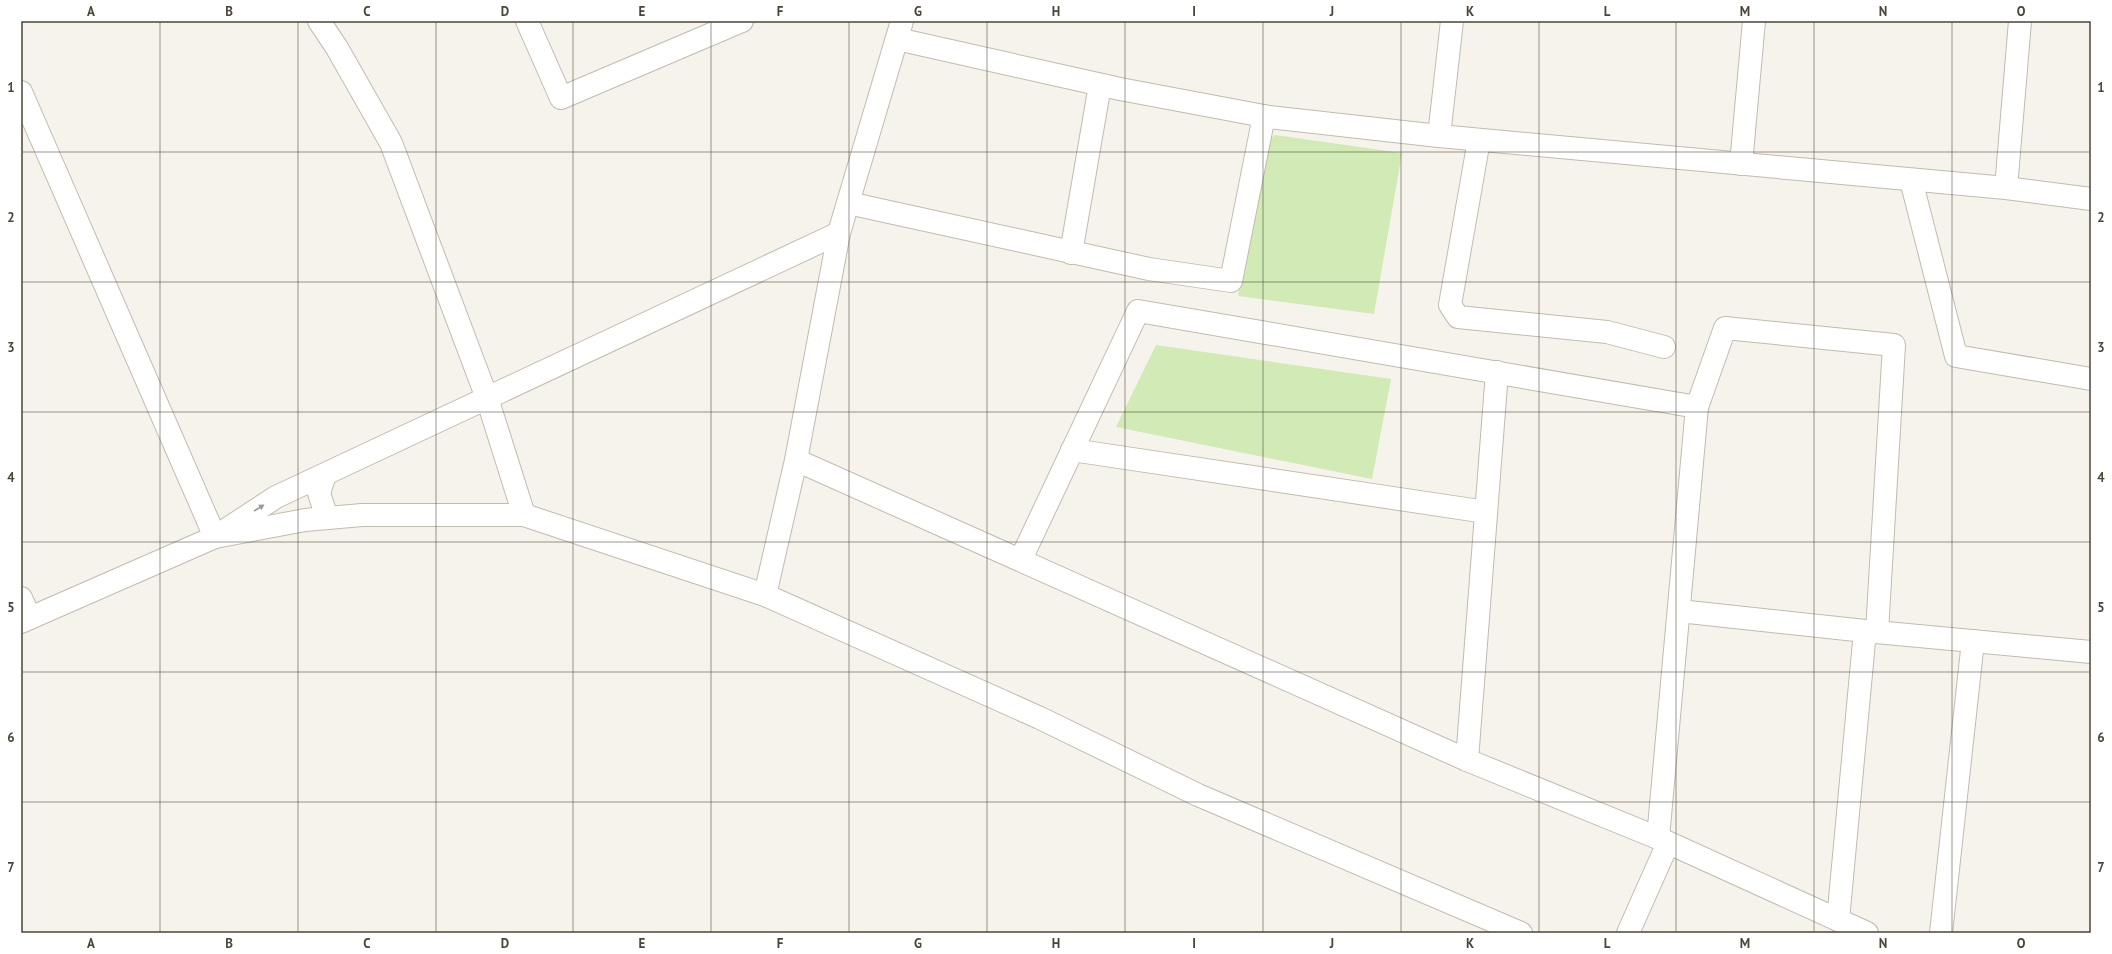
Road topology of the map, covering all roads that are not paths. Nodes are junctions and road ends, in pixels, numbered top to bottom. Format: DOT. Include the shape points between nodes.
graph roads {
  1 [pos="319,21"];
  2 [pos="527,21"];
  3 [pos="742,21"];
  4 [pos="1452,21"];
  5 [pos="1754,21"];
  6 [pos="2020,21"];
  7 [pos="900,30"];
  8 [pos="1100,85"];
  9 [pos="21,92"];
  10 [pos="1264,116"];
  11 [pos="1439,136"];
  12 [pos="1479,140"];
  13 [pos="1741,164"];
  14 [pos="1911,180"];
  15 [pos="2006,188"];
  16 [pos="2091,199"];
  17 [pos="848,202"];
  18 [pos="840,233"];
  19 [pos="1071,253"];
  20 [pos="1664,347"];
  21 [pos="1497,372"];
  22 [pos="2091,379"];
  23 [pos="488,398"];
  24 [pos="1697,407"];
  25 [pos="1072,450"];
  26 [pos="796,460"];
  27 [pos="326,475"];
  28 [pos="1486,512"];
  29 [pos="524,514"];
  30 [pos="327,518"];
  31 [pos="283,524"];
  32 [pos="215,536"];
  33 [pos="1021,560"];
  34 [pos="765,595"];
  35 [pos="21,598"];
  36 [pos="1679,611"];
  37 [pos="26,620"];
  38 [pos="1871,632"];
  39 [pos="1973,641"];
  40 [pos="2091,652"];
  41 [pos="1467,760"];
  42 [pos="1663,841"];
  43 [pos="1838,920"];
  44 [pos="1521,933"];
  45 [pos="1628,933"];
  46 [pos="1867,933"];
  47 [pos="1941,933"];
  1 -- 23 [label="street" via="391,143"];
  2 -- 3 [label="street" via="561,98"];
  4 -- 11 [label="street"];
  5 -- 13 [label="street"];
  6 -- 15 [label="street"];
  7 -- 8 [label="street"];
  7 -- 17 [label="street"];
  8 -- 10 [label="street"];
  8 -- 19 [label="street"];
  9 -- 32 [label="street"];
  10 -- 11 [label="street"];
  10 -- 19 [label="street" via="1231,281 1150,269"];
  11 -- 12 [label="street"];
  12 -- 13 [label="street"];
  12 -- 20 [label="street" via="1450,305 1458,317 1607,332"];
  13 -- 14 [label="street"];
  14 -- 15 [label="street"];
  14 -- 22 [label="street" via="1956,356"];
  15 -- 16 [label="street"];
  17 -- 18 [label="street"];
  17 -- 19 [label="street"];
  18 -- 23 [label="street"];
  18 -- 26 [label="street"];
  21 -- 24 [label="street"];
  21 -- 25 [label="street" via="1138,311"];
  21 -- 28 [label="street"];
  23 -- 27 [label="street"];
  23 -- 29 [label="street"];
  24 -- 36 [label="street"];
  24 -- 38 [label="street" via="1725,328 1894,345"];
  25 -- 28 [label="street"];
  25 -- 33 [label="street"];
  26 -- 33 [label="street"];
  26 -- 34 [label="street"];
  27 -- 30 [label="street" via="319,493"];
  27 -- 31 [label="street" via="293,498 287,508"];
  32 -- 27 [label="street, one-way" via="276,497"];
  28 -- 41 [label="street"];
  29 -- 30 [label="street" via="362,515"];
  29 -- 34 [label="street"];
  30 -- 31 [label="street"];
  31 -- 32 [label="street"];
  32 -- 37 [label="street"];
  33 -- 41 [label="street"];
  34 -- 44 [label="street" via="1040,718 1198,795"];
  35 -- 37 [label="street"];
  36 -- 38 [label="street"];
  36 -- 42 [label="street"];
  38 -- 39 [label="street"];
  38 -- 43 [label="street"];
  39 -- 40 [label="street"];
  39 -- 47 [label="street"];
  41 -- 42 [label="street"];
  42 -- 43 [label="street"];
  42 -- 45 [label="street"];
  43 -- 46 [label="street"];
}
